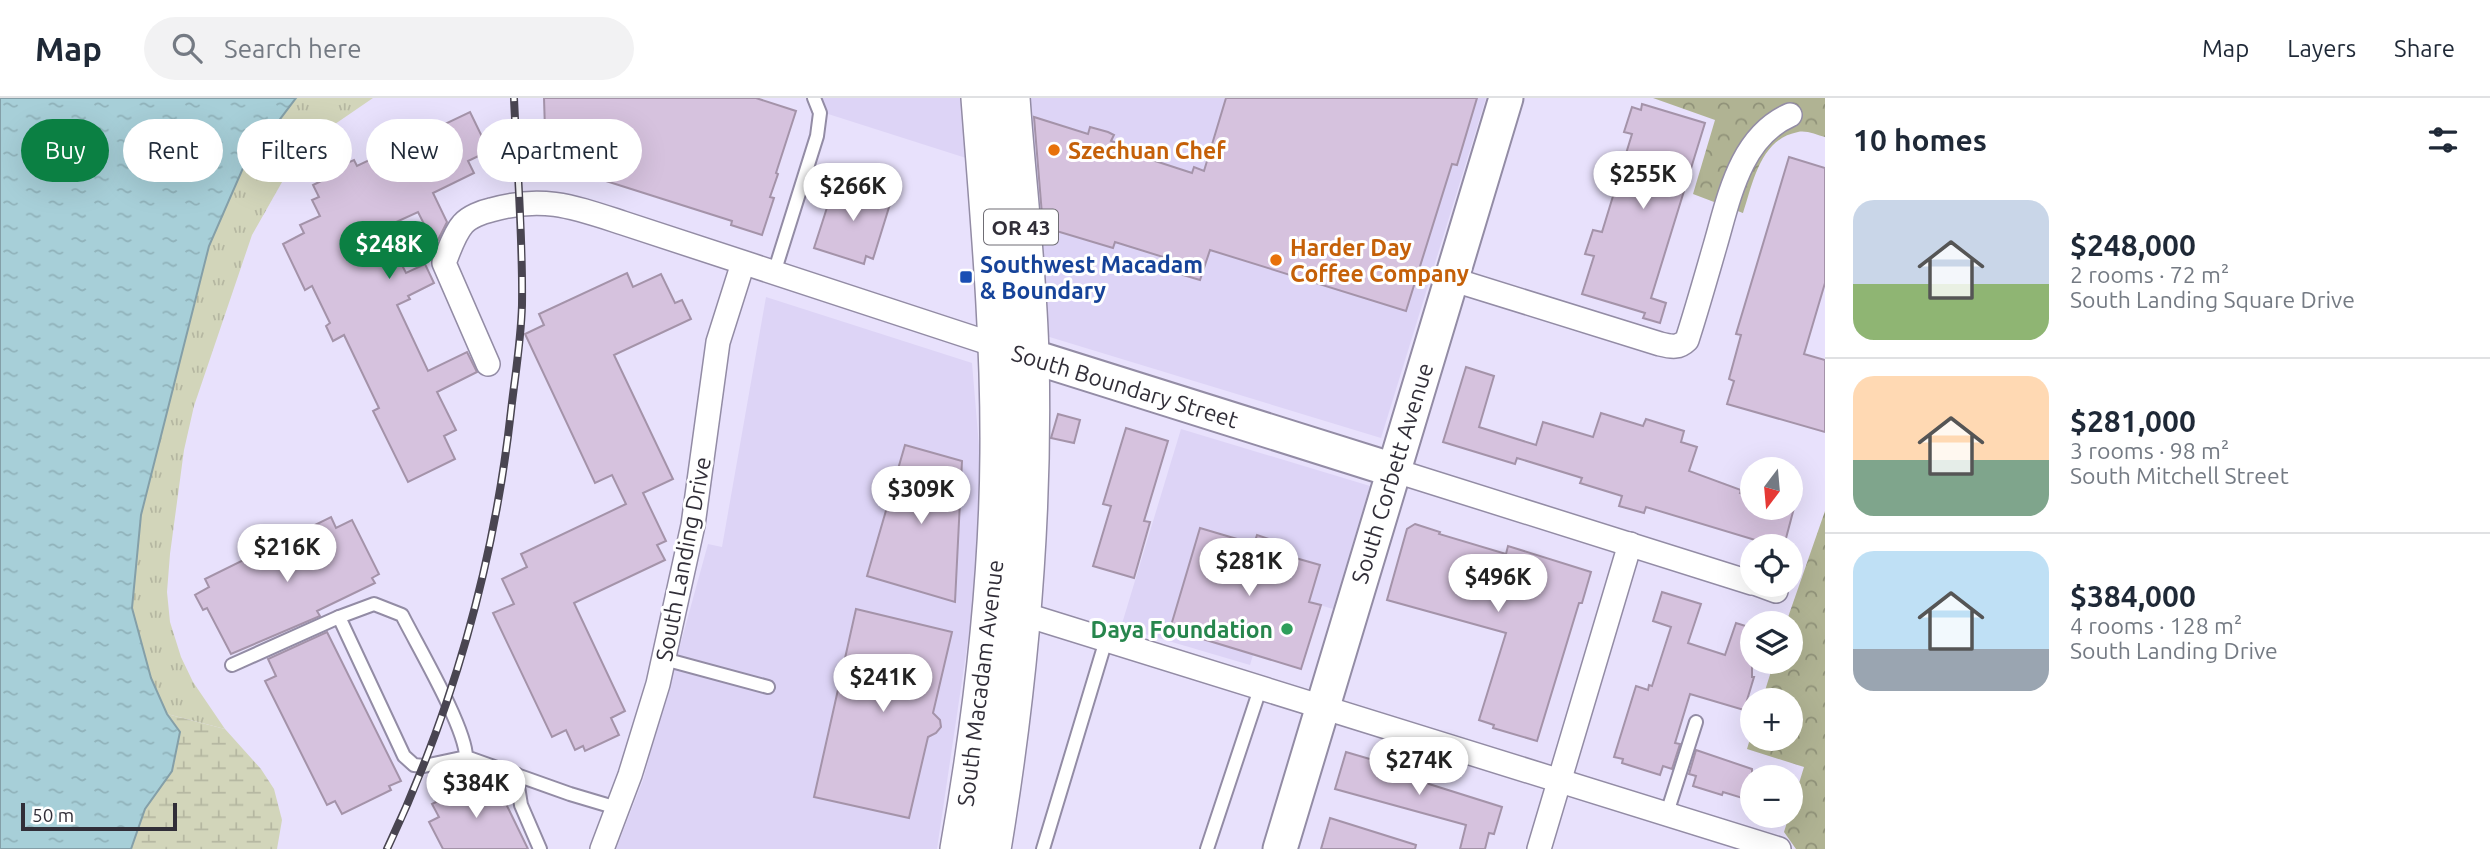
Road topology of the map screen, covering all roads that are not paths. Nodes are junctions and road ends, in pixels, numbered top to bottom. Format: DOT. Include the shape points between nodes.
graph roads {
  1 [pos="814,98"];
  2 [pos="980,98"];
  3 [pos="1011,98"];
  4 [pos="1506,98"];
  5 [pos="1790,115"];
  6 [pos="743,263"];
  7 [pos="775,273"];
  8 [pos="1451,279"];
  9 [pos="1014,351"];
  10 [pos="488,364"];
  11 [pos="1393,470"];
  12 [pos="1630,544"];
  13 [pos="1740,579"];
  14 [pos="1023,614"];
  15 [pos="339,617"];
  16 [pos="1106,640"];
  17 [pos="664,659"];
  18 [pos="232,665"];
  19 [pos="768,687"];
  20 [pos="1260,688"];
  21 [pos="1321,708"];
  22 [pos="1696,722"];
  23 [pos="466,757"];
  24 [pos="974,760"];
  25 [pos="516,774"];
  26 [pos="1559,780"];
  27 [pos="617,808"];
  28 [pos="1667,813"];
  29 [pos="540,849"];
  30 [pos="602,849"];
  31 [pos="959,849"];
  32 [pos="980,849"];
  33 [pos="992,849"];
  34 [pos="1043,849"];
  35 [pos="1207,849"];
  36 [pos="1280,849"];
  37 [pos="1539,849"];
  38 [pos="1779,849"];
  1 -- 7 [label="lane" via="820,113 817,136"];
  2 -- 9 [label="main road, South Macadam Avenue / OR 43"];
  3 -- 9 [label="main road, South Macadam Avenue / OR 43"];
  4 -- 8 [label="street, South Corbett Avenue"];
  5 -- 8 [label="street" via="1760,136 1738,173 1687,340 1681,345 1660,344"];
  6 -- 7 [label="street, South Boundary Street"];
  6 -- 10 [label="street, South Boundary Street" via="571,206 540,201 481,213 463,223 444,263"];
  6 -- 17 [label="street, South Landing Drive" via="718,342 693,525"];
  7 -- 9 [label="street, South Boundary Street"];
  8 -- 11 [label="street, South Corbett Avenue"];
  9 -- 11 [label="street, South Boundary Street"];
  9 -- 14 [label="main road, South Macadam Avenue / OR 43" via="1031,466"];
  9 -- 24 [label="main road, South Macadam Avenue / OR 43" via="999,453 992,602"];
  11 -- 12 [label="street, South Boundary Street"];
  11 -- 21 [label="street, South Corbett Avenue"];
  12 -- 13 [label="street, South Boundary Street"];
  12 -- 26 [label="street"];
  14 -- 16 [label="street"];
  14 -- 33 [label="main road, South Macadam Avenue / OR 43" via="1013,722"];
  15 -- 18 [label="lane"];
  15 -- 23 [label="lane" via="404,756 414,765 424,766"];
  15 -- 23 [label="lane" via="374,604 402,615 447,704"];
  16 -- 20 [label="street"];
  16 -- 34 [label="lane"];
  17 -- 19 [label="lane"];
  17 -- 27 [label="street, South Landing Drive"];
  20 -- 21 [label="street"];
  20 -- 35 [label="lane"];
  21 -- 26 [label="street"];
  21 -- 36 [label="street, South Corbett Avenue"];
  22 -- 28 [label="lane"];
  23 -- 25 [label="lane"];
  24 -- 31 [label="main road, South Macadam Avenue / OR 43"];
  24 -- 32 [label="main road" via="973,821"];
  25 -- 27 [label="lane"];
  25 -- 29 [label="lane" via="521,806"];
  26 -- 28 [label="street"];
  26 -- 37 [label="street"];
  27 -- 30 [label="street, South Landing Drive"];
  28 -- 38 [label="street"];
}
